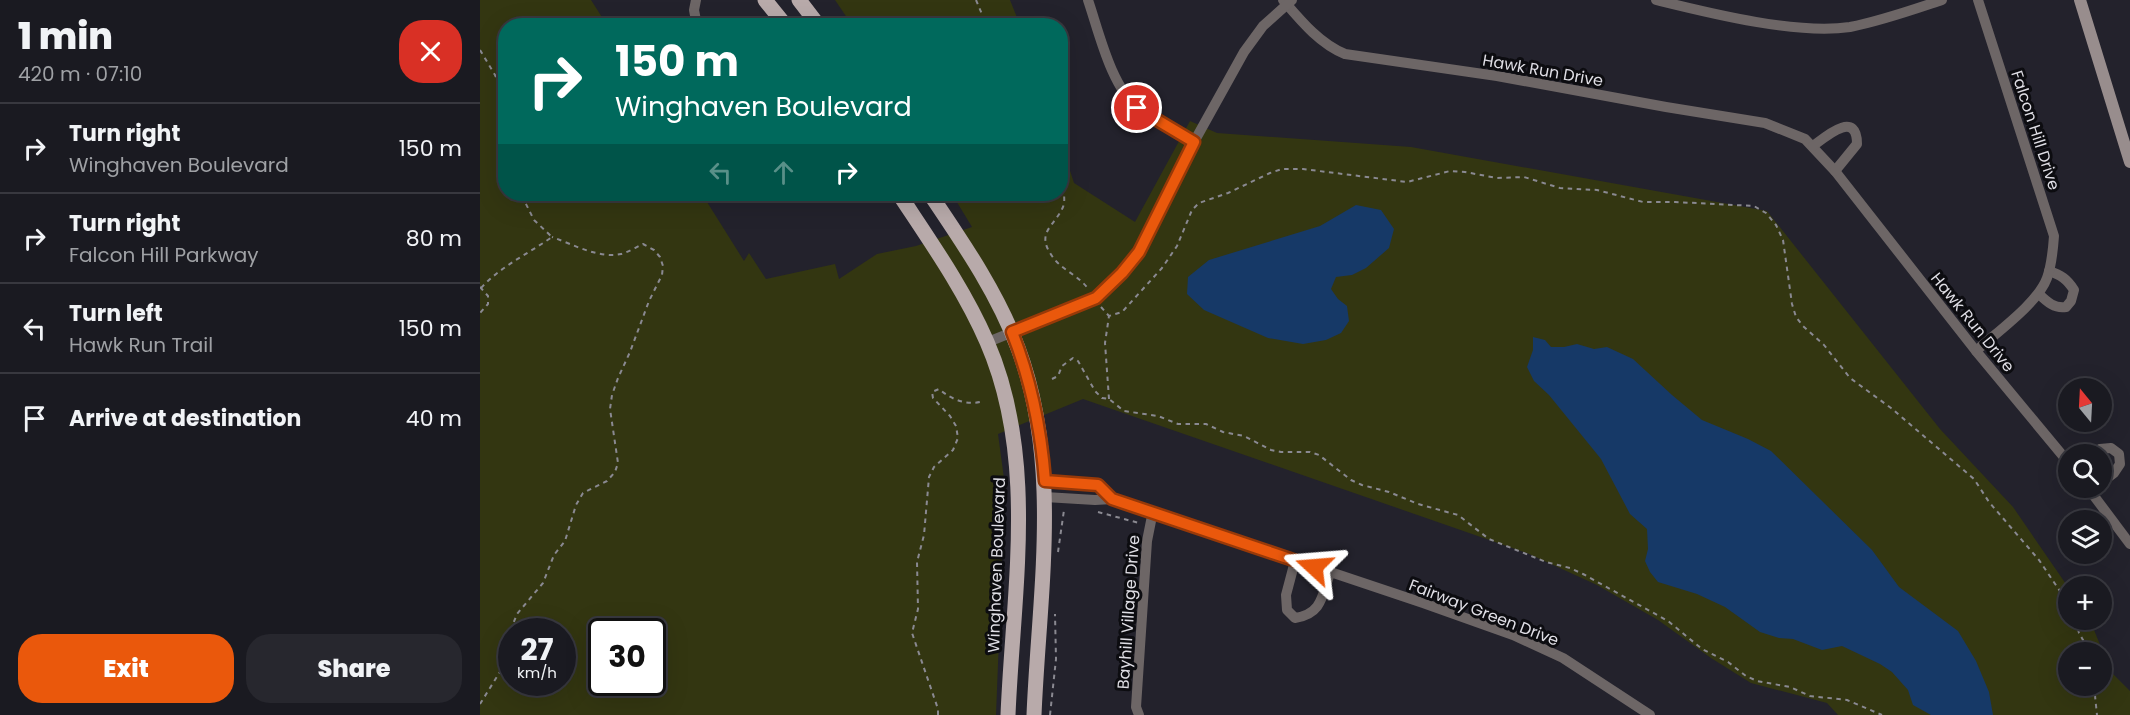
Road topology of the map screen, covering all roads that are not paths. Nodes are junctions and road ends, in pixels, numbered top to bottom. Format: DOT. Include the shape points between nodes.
graph roads {
  1 [pos="696,0"];
  2 [pos="765,0"];
  3 [pos="799,0"];
  4 [pos="1088,0"];
  5 [pos="1656,0"];
  6 [pos="1942,0"];
  7 [pos="1978,0"];
  8 [pos="2080,0"];
  9 [pos="1287,1"];
  10 [pos="696,18"];
  11 [pos="780,18"];
  12 [pos="813,18"];
  13 [pos="1194,142"];
  14 [pos="2127,142"];
  15 [pos="1813,146"];
  16 [pos="2130,162"];
  17 [pos="1835,171"];
  18 [pos="904,201"];
  19 [pos="935,201"];
  20 [pos="2049,271"];
  21 [pos="2039,294"];
  22 [pos="1012,332"];
  23 [pos="988,342"];
  24 [pos="1976,351"];
  25 [pos="2112,449"];
  26 [pos="2058,450"];
  27 [pos="2112,474"];
  28 [pos="1045,481"];
  29 [pos="1045,497"];
  30 [pos="2097,498"];
  31 [pos="1112,499"];
  32 [pos="1152,517"];
  33 [pos="2130,544"];
  34 [pos="1295,561"];
  35 [pos="1330,573"];
  36 [pos="1008,715"];
  37 [pos="1034,715"];
  38 [pos="1139,715"];
  39 [pos="1650,715"];
  1 -- 10 [label="street"];
  2 -- 11 [label="main road"];
  3 -- 12 [label="main road"];
  4 -- 13 [label="street" via="1125,93 1137,108"];
  5 -- 6 [label="street" via="1776,24 1825,29 1887,18"];
  7 -- 20 [label="street, Falcon Hill Drive" via="2054,236"];
  8 -- 14 [label="street"];
  9 -- 13 [label="street" via="1244,52"];
  9 -- 15 [label="street, Hawk Run Drive" via="1320,39 1345,54 1487,74 1765,123"];
  13 -- 22 [label="street" via="1139,252 1122,273 1096,298"];
  14 -- 16 [label="street"];
  15 -- 17 [label="street, Hawk Run Drive"];
  15 -- 17 [label="street" via="1839,127 1851,128 1857,144"];
  17 -- 24 [label="street, Hawk Run Drive"];
  18 -- 23 [label="main road, Winghaven Boulevard" via="950,271"];
  19 -- 22 [label="main road" via="990,286"];
  20 -- 21 [label="street, Falcon Hill Drive"];
  20 -- 21 [label="street" via="2069,282 2074,290 2071,301 2066,308 2059,308"];
  21 -- 24 [label="street, Falcon Hill Drive"];
  22 -- 23 [label="street"];
  22 -- 28 [label="main road" via="1037,412"];
  23 -- 36 [label="main road, Winghaven Boulevard" via="1015,440 1019,486"];
  24 -- 26 [label="street, Hawk Run Drive"];
  25 -- 27 [label="street" via="2119,454 2120,464"];
  28 -- 29 [label="main road"];
  28 -- 31 [label="street, Fairway Green Drive" via="1098,485"];
  29 -- 31 [label="street, Fairway Green Drive"];
  29 -- 37 [label="main road"];
  30 -- 33 [label="street"];
  31 -- 32 [label="street, Fairway Green Drive"];
  32 -- 34 [label="street, Fairway Green Drive"];
  32 -- 38 [label="street, Bayhill Village Drive" via="1136,707"];
  34 -- 35 [label="street, Fairway Green Drive"];
  34 -- 35 [label="street" via="1286,595 1287,610 1295,618 1308,616 1318,608"];
  35 -- 39 [label="street, Fairway Green Drive" via="1423,603 1563,658"];
}
